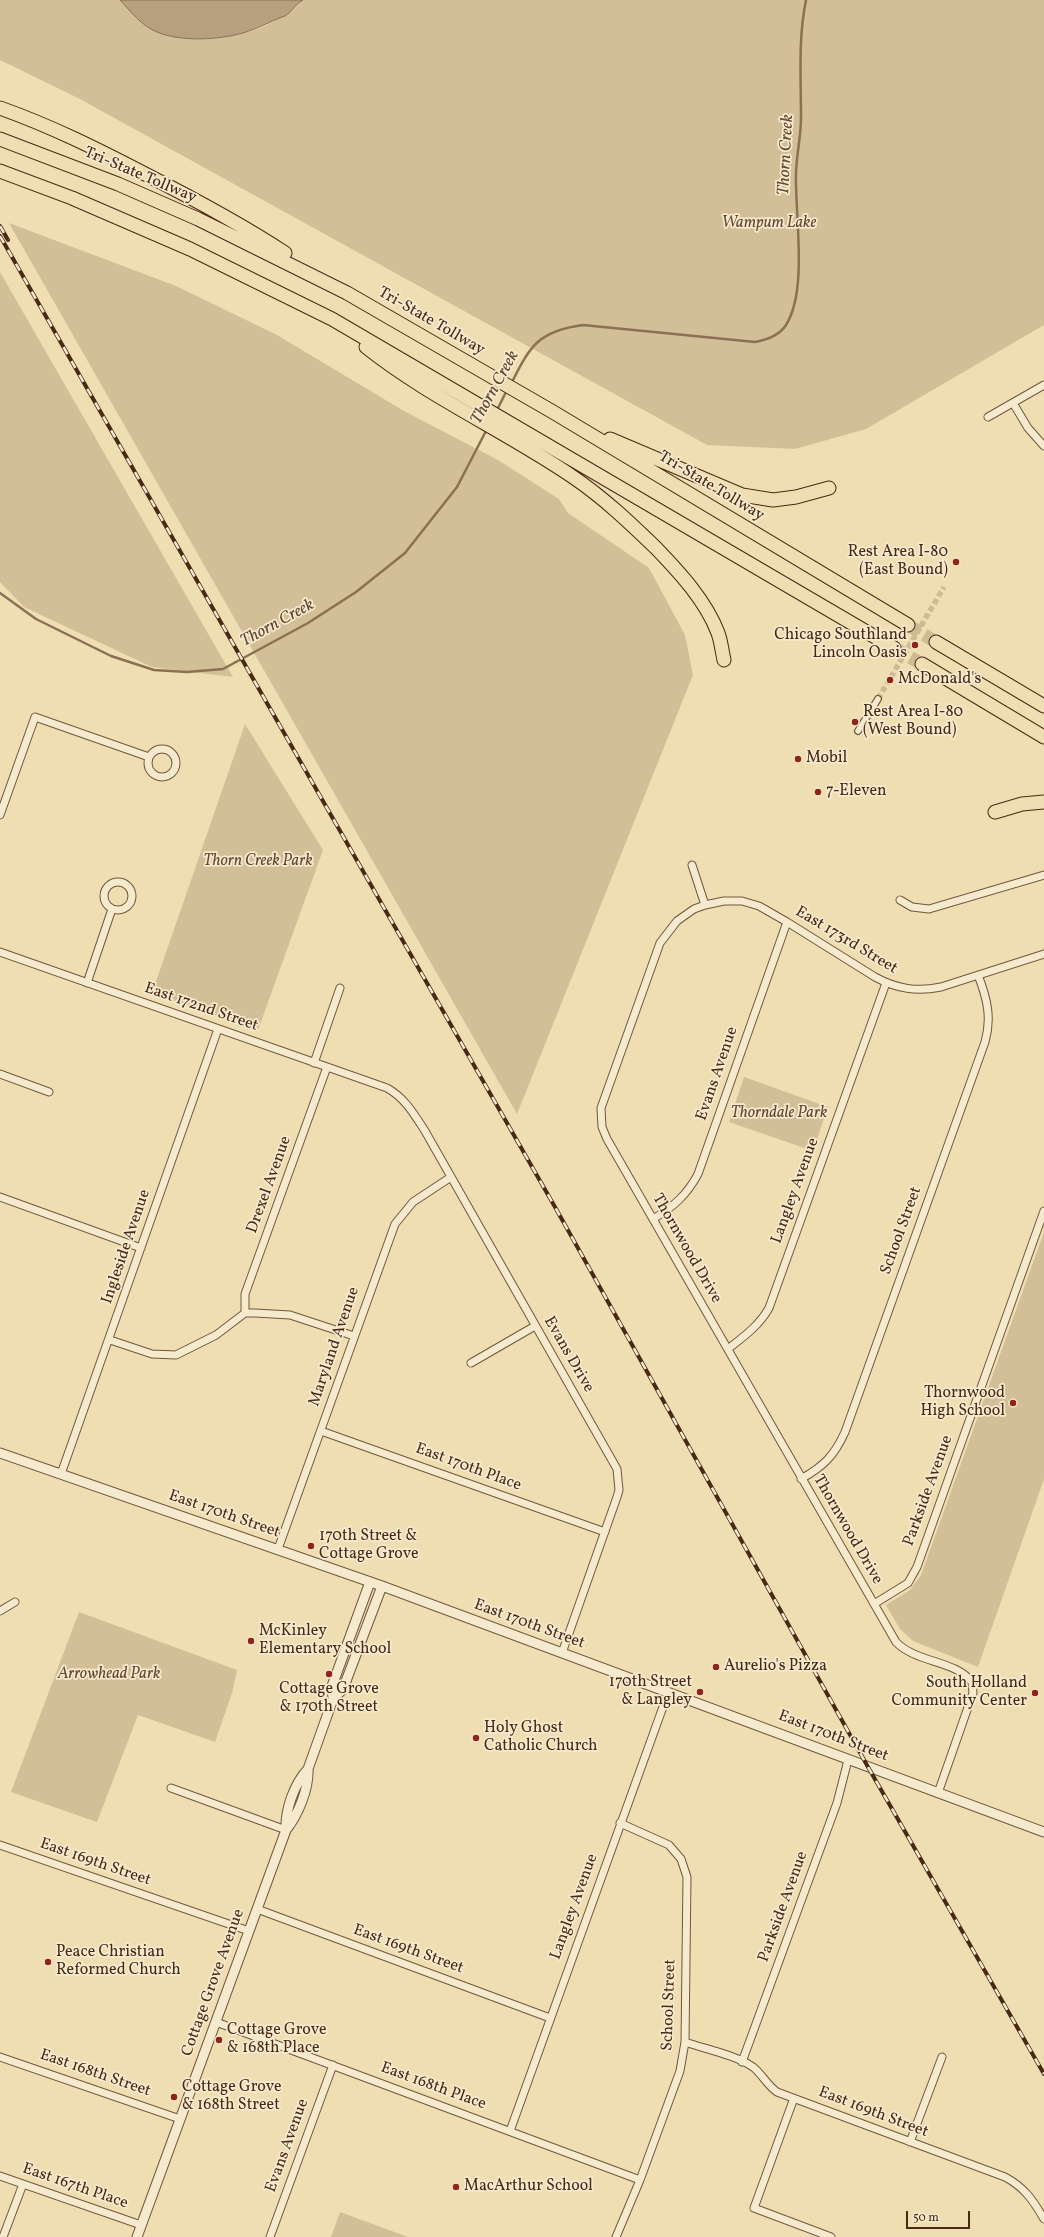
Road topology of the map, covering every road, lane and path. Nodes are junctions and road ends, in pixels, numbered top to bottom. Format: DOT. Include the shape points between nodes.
graph roads {
  1 [pos="0,108"];
  2 [pos="0,139"];
  3 [pos="0,171"];
  4 [pos="347,293"];
  5 [pos="1044,385"];
  6 [pos="1013,402"];
  7 [pos="988,417"];
  8 [pos="570,423"];
  9 [pos="534,445"];
  10 [pos="1044,446"];
  11 [pos="829,488"];
  12 [pos="908,625"];
  13 [pos="936,642"];
  14 [pos="894,648"];
  15 [pos="724,660"];
  16 [pos="922,664"];
  17 [pos="878,699"];
  18 [pos="1044,706"];
  19 [pos="858,731"];
  20 [pos="1044,737"];
  21 [pos="149,757"];
  22 [pos="1044,802"];
  23 [pos="995,812"];
  24 [pos="0,815"];
  25 [pos="692,865"];
  26 [pos="1044,875"];
  27 [pos="900,900"];
  28 [pos="704,905"];
  29 [pos="112,909"];
  30 [pos="787,922"];
  31 [pos="0,952"];
  32 [pos="1044,954"];
  33 [pos="978,974"];
  34 [pos="87,983"];
  35 [pos="886,983"];
  36 [pos="340,988"];
  37 [pos="218,1029"];
  38 [pos="314,1062"];
  39 [pos="327,1068"];
  40 [pos="0,1074"];
  41 [pos="49,1092"];
  42 [pos="393,1092"];
  43 [pos="451,1177"];
  44 [pos="0,1197"];
  45 [pos="1044,1211"];
  46 [pos="652,1219"];
  47 [pos="141,1248"];
  48 [pos="245,1314"];
  49 [pos="536,1326"];
  50 [pos="354,1336"];
  51 [pos="110,1340"];
  52 [pos="728,1349"];
  53 [pos="471,1363"];
  54 [pos="321,1431"];
  55 [pos="0,1453"];
  56 [pos="61,1474"];
  57 [pos="801,1479"];
  58 [pos="605,1532"];
  59 [pos="278,1549"];
  60 [pos="370,1582"];
  61 [pos="382,1586"];
  62 [pos="15,1602"];
  63 [pos="874,1604"];
  64 [pos="0,1611"];
  65 [pos="562,1653"];
  66 [pos="668,1693"];
  67 [pos="333,1700"];
  68 [pos="848,1760"];
  69 [pos="170,1788"];
  70 [pos="938,1793"];
  71 [pos="620,1823"];
  72 [pos="286,1830"];
  73 [pos="1044,1832"];
  74 [pos="0,1845"];
  75 [pos="257,1909"];
  76 [pos="249,1931"];
  77 [pos="550,2018"];
  78 [pos="216,2022"];
  79 [pos="685,2042"];
  80 [pos="0,2057"];
  81 [pos="942,2057"];
  82 [pos="742,2062"];
  83 [pos="333,2065"];
  84 [pos="794,2098"];
  85 [pos="180,2119"];
  86 [pos="510,2131"];
  87 [pos="910,2142"];
  88 [pos="0,2176"];
  89 [pos="640,2180"];
  90 [pos="23,2184"];
  91 [pos="1044,2219"];
  92 [pos="141,2225"];
  93 [pos="3,2237"];
  94 [pos="137,2237"];
  95 [pos="270,2237"];
  96 [pos="616,2237"];
  97 [pos="831,2237"];
  1 -- 4 [label="highway" via="66,135 187,195 245,226"];
  2 -- 4 [label="highway, Tri-State Tollway" via="84,170 198,218"];
  3 -- 9 [label="highway" via="101,210 184,246 332,320 397,371 454,398"];
  4 -- 8 [label="highway, Tri-State Tollway"];
  5 -- 6 [label="street"];
  6 -- 7 [label="street"];
  6 -- 10 [label="street" via="1028,428"];
  8 -- 11 [label="highway" via="742,495 773,500"];
  8 -- 12 [label="highway, Tri-State Tollway"];
  9 -- 14 [label="highway"];
  9 -- 15 [label="highway" via="609,504 675,568 701,602 718,633"];
  13 -- 18 [label="highway"];
  16 -- 20 [label="highway"];
  17 -- 19 [label="street"];
  21 -- 24 [label="street" via="35,717"];
  22 -- 23 [label="highway" via="1022,804"];
  25 -- 28 [label="street"];
  26 -- 27 [label="street" via="929,909 912,907"];
  28 -- 30 [label="street, East 173rd Street" via="742,901 759,906"];
  28 -- 46 [label="street, Thornwood Drive" via="677,921 660,943 600,1108 604,1132"];
  29 -- 34 [label="street"];
  30 -- 35 [label="street, East 173rd Street"];
  30 -- 46 [label="street, Evans Avenue" via="698,1174 679,1202"];
  31 -- 34 [label="street, East 172nd Street"];
  32 -- 33 [label="street, East 173rd Street"];
  33 -- 35 [label="street, East 173rd Street" via="928,990 907,989"];
  33 -- 57 [label="street, School Street" via="987,1002 987,1036 845,1432 826,1463"];
  34 -- 37 [label="street, East 172nd Street"];
  35 -- 52 [label="street, Langley Avenue" via="769,1308 754,1329"];
  36 -- 38 [label="street"];
  37 -- 38 [label="street, East 172nd Street"];
  37 -- 47 [label="street, Ingleside Avenue"];
  38 -- 39 [label="street, East 172nd Street"];
  39 -- 42 [label="street, East 172nd Street"];
  39 -- 48 [label="street, Drexel Avenue" via="245,1294"];
  40 -- 41 [label="street"];
  42 -- 43 [label="street, Evans Drive" via="411,1109"];
  43 -- 49 [label="street, Evans Drive"];
  43 -- 50 [label="street, Maryland Avenue" via="413,1202 400,1216 390,1234"];
  44 -- 47 [label="street"];
  45 -- 63 [label="street, Parkside Avenue" via="916,1567 908,1583"];
  46 -- 52 [label="street, Thornwood Drive"];
  47 -- 51 [label="street, Ingleside Avenue"];
  48 -- 50 [label="street" via="290,1314"];
  48 -- 51 [label="street" via="216,1335 176,1355 152,1354"];
  49 -- 53 [label="street"];
  49 -- 58 [label="street, Evans Drive" via="617,1469 619,1490"];
  50 -- 54 [label="street, Maryland Avenue"];
  51 -- 56 [label="street, Ingleside Avenue"];
  52 -- 57 [label="street, Thornwood Drive"];
  54 -- 58 [label="street, East 170th Place"];
  54 -- 59 [label="street, Maryland Avenue"];
  55 -- 56 [label="street, East 170th Street"];
  56 -- 59 [label="street, East 170th Street"];
  57 -- 63 [label="street, Thornwood Drive"];
  58 -- 65 [label="street, Evans Drive"];
  59 -- 60 [label="street, East 170th Street"];
  60 -- 61 [label="street, East 170th Street"];
  60 -- 67 [label="street, Cottage Grove Avenue" via="332,1686"];
  61 -- 65 [label="street, East 170th Street"];
  61 -- 67 [label="street, Cottage Grove Avenue" via="343,1689"];
  62 -- 64 [label="street"];
  63 -- 70 [label="street" via="901,1647 907,1652 968,1676 974,1687"];
  65 -- 66 [label="street, East 170th Street"];
  66 -- 68 [label="street, East 170th Street"];
  66 -- 71 [label="street, Langley Avenue"];
  67 -- 72 [label="street, Cottage Grove Avenue" via="308,1769 301,1776 285,1817"];
  68 -- 70 [label="street, East 170th Street"];
  68 -- 82 [label="street, Parkside Avenue" via="837,1803"];
  69 -- 72 [label="street"];
  70 -- 73 [label="street, East 170th Street"];
  71 -- 77 [label="street, Langley Avenue"];
  71 -- 79 [label="street, School Street" via="669,1845 681,1859 686,1876"];
  72 -- 75 [label="street, Cottage Grove Avenue"];
  74 -- 76 [label="street, East 169th Street"];
  75 -- 76 [label="street, Cottage Grove Avenue"];
  75 -- 77 [label="street, East 169th Street"];
  76 -- 78 [label="street, Cottage Grove Avenue"];
  77 -- 86 [label="street, Langley Avenue"];
  78 -- 83 [label="street, East 168th Place"];
  78 -- 85 [label="street, Cottage Grove Avenue"];
  79 -- 82 [label="street, East 169th Street"];
  79 -- 89 [label="street, School Street" via="680,2071"];
  80 -- 85 [label="street, East 168th Street"];
  81 -- 87 [label="street"];
  82 -- 84 [label="street, East 169th Street" via="753,2067 769,2086"];
  83 -- 86 [label="street, East 168th Place"];
  83 -- 95 [label="street, Evans Avenue"];
  84 -- 87 [label="street, East 169th Street"];
  84 -- 97 [label="street" via="754,2208"];
  85 -- 92 [label="street, Cottage Grove Avenue"];
  86 -- 89 [label="street, East 168th Place"];
  87 -- 91 [label="street, East 169th Street" via="1015,2182 1032,2198"];
  88 -- 90 [label="street, East 167th Place"];
  89 -- 96 [label="street, School Street"];
  90 -- 92 [label="street, East 167th Place"];
  90 -- 93 [label="street"];
  92 -- 94 [label="street, Cottage Grove Avenue"];
}
